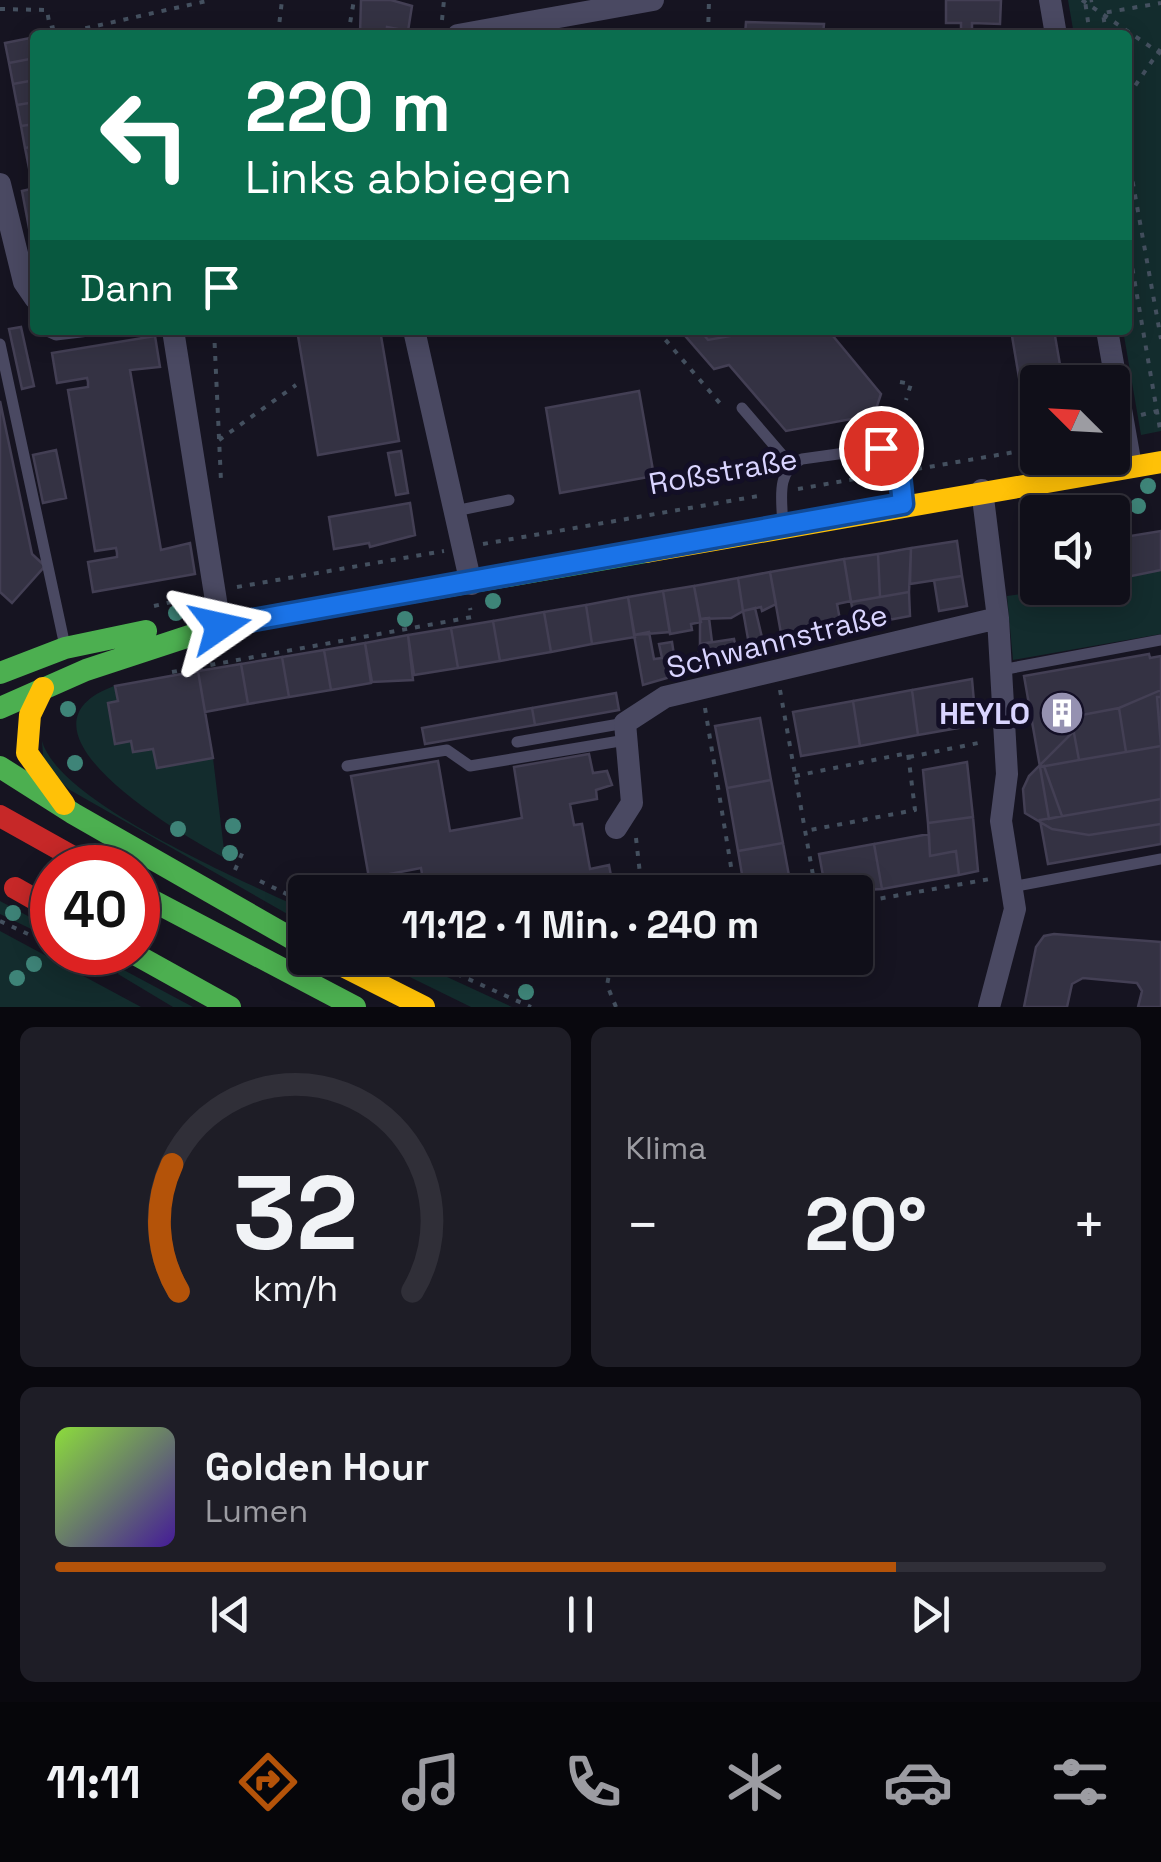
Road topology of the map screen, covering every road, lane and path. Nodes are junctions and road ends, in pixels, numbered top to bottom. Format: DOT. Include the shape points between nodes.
graph roads {
  1 [pos="210,0"];
  2 [pos="282,0"];
  3 [pos="354,0"];
  4 [pos="709,0"];
  5 [pos="1050,0"];
  6 [pos="1093,0"];
  7 [pos="656,1"];
  8 [pos="1083,1"];
  9 [pos="1161,3"];
  10 [pos="0,9"];
  11 [pos="1103,13"];
  12 [pos="59,30"];
  13 [pos="81,30"];
  14 [pos="279,30"];
  15 [pos="349,30"];
  16 [pos="487,30"];
  17 [pos="708,30"];
  18 [pos="1055,30"];
  19 [pos="1089,30"];
  20 [pos="1105,30"];
  21 [pos="1128,30"];
  22 [pos="1132,32"];
  23 [pos="1160,51"];
  24 [pos="1132,90"];
  25 [pos="1132,178"];
  26 [pos="0,184"];
  27 [pos="1132,266"];
  28 [pos="30,291"];
  29 [pos="1160,328"];
  30 [pos="174,335"];
  31 [pos="214,335"];
  32 [pos="415,335"];
  33 [pos="661,335"];
  34 [pos="1108,335"];
  35 [pos="1161,339"];
  36 [pos="0,344"];
  37 [pos="1113,365"];
  38 [pos="900,382"];
  39 [pos="296,384"];
  40 [pos="906,400"];
  41 [pos="742,408"];
  42 [pos="1159,411"];
  43 [pos="1141,415"];
  44 [pos="1161,435"];
  45 [pos="219,440"];
  46 [pos="1020,451"];
  47 [pos="193,456"];
  48 [pos="1130,460"];
  49 [pos="1161,462"];
  50 [pos="790,464"];
  51 [pos="1131,466"];
  52 [pos="899,472"];
  53 [pos="982,490"];
  54 [pos="782,492"];
  55 [pos="222,498"];
  56 [pos="509,500"];
  57 [pos="903,504"];
  58 [pos="454,511"];
  59 [pos="783,526"];
  60 [pos="479,545"];
  61 [pos="438,552"];
  62 [pos="471,584"];
  63 [pos="209,599"];
  64 [pos="472,618"];
  65 [pos="998,618"];
  66 [pos="220,626"];
  67 [pos="196,632"];
  68 [pos="1161,640"];
  69 [pos="66,648"];
  70 [pos="1001,670"];
  71 [pos="776,671"];
  72 [pos="0,673"];
  73 [pos="166,673"];
  74 [pos="43,688"];
  75 [pos="702,689"];
  76 [pos="0,708"];
  77 [pos="625,732"];
  78 [pos="1005,738"];
  79 [pos="516,742"];
  80 [pos="909,756"];
  81 [pos="348,766"];
  82 [pos="0,768"];
  83 [pos="795,776"];
  84 [pos="0,798"];
  85 [pos="632,804"];
  86 [pos="74,814"];
  87 [pos="0,816"];
  88 [pos="616,828"];
  89 [pos="805,831"];
  90 [pos="52,845"];
  91 [pos="244,849"];
  92 [pos="1161,858"];
  93 [pos="235,870"];
  94 [pos="640,875"];
  95 [pos="732,875"];
  96 [pos="813,875"];
  97 [pos="1010,882"];
  98 [pos="5,884"];
  99 [pos="30,897"];
  100 [pos="873,901"];
  101 [pos="160,904"];
  102 [pos="288,936"];
  103 [pos="160,968"];
  104 [pos="361,975"];
  105 [pos="459,975"];
  106 [pos="608,975"];
  107 [pos="230,1007"];
  108 [pos="355,1007"];
  109 [pos="424,1007"];
  110 [pos="530,1007"];
  111 [pos="616,1007"];
  112 [pos="989,1007"];
  1 -- 13 [label="path"];
  2 -- 14 [label="path"];
  3 -- 15 [label="path"];
  4 -- 17 [label="path"];
  5 -- 18 [label="street"];
  6 -- 8 [label="path"];
  7 -- 16 [label="street"];
  8 -- 11 [label="path"];
  8 -- 19 [label="path"];
  9 -- 11 [label="path"];
  10 -- 12 [label="path" via="46,10 50,28"];
  11 -- 20 [label="path"];
  11 -- 21 [label="path"];
  22 -- 23 [label="path"];
  23 -- 24 [label="path"];
  25 -- 29 [label="path"];
  26 -- 28 [label="street"];
  27 -- 42 [label="path"];
  29 -- 35 [label="path"];
  30 -- 47 [label="street"];
  31 -- 45 [label="path"];
  32 -- 58 [label="street"];
  33 -- 41 [label="path" via="732,417"];
  34 -- 37 [label="street"];
  36 -- 69 [label="lane"];
  38 -- 40 [label="path" via="912,384"];
  39 -- 45 [label="path"];
  41 -- 50 [label="lane"];
  42 -- 43 [label="path"];
  42 -- 44 [label="path"];
  45 -- 47 [label="path"];
  45 -- 55 [label="path"];
  46 -- 52 [label="path, Roßstraße"];
  47 -- 63 [label="street"];
  48 -- 51 [label="street"];
  49 -- 51 [label="main road"];
  50 -- 52 [label="lane" via="881,448"];
  50 -- 54 [label="lane"];
  51 -- 53 [label="main road"];
  52 -- 54 [label="path, Roßstraße"];
  52 -- 57 [label="lane"];
  53 -- 57 [label="main road"];
  53 -- 65 [label="street"];
  54 -- 59 [label="lane"];
  54 -- 60 [label="path, Roßstraße"];
  56 -- 58 [label="lane"];
  57 -- 59 [label="main road"];
  58 -- 62 [label="street"];
  59 -- 62 [label="main road"];
  61 -- 63 [label="path"];
  62 -- 66 [label="main road"];
  63 -- 63 [label="path" via="169,604"];
  63 -- 66 [label="street"];
  64 -- 73 [label="path"];
  65 -- 70 [label="street"];
  65 -- 71 [label="street, Schwannstraße"];
  66 -- 67 [label="main road"];
  67 -- 69 [label="main road" via="154,630"];
  67 -- 74 [label="main road"];
  68 -- 70 [label="lane"];
  69 -- 72 [label="main road"];
  70 -- 78 [label="street"];
  71 -- 75 [label="street, Schwannstraße"];
  71 -- 83 [label="path"];
  74 -- 76 [label="main road"];
  74 -- 86 [label="main road" via="30,715 28,754"];
  75 -- 77 [label="street, Schwannstraße" via="666,697"];
  75 -- 95 [label="path"];
  77 -- 79 [label="lane"];
  77 -- 81 [label="lane" via="470,766 447,750"];
  77 -- 85 [label="street"];
  78 -- 80 [label="path"];
  78 -- 97 [label="street" via="1001,822"];
  80 -- 83 [label="path"];
  80 -- 89 [label="path" via="915,810"];
  82 -- 86 [label="main road"];
  83 -- 89 [label="path"];
  84 -- 86 [label="main road"];
  85 -- 88 [label="street"];
  85 -- 94 [label="path"];
  86 -- 102 [label="main road"];
  87 -- 90 [label="main road"];
  89 -- 96 [label="path"];
  91 -- 93 [label="path"];
  92 -- 97 [label="lane"];
  97 -- 100 [label="path"];
  97 -- 112 [label="street" via="1015,909"];
  98 -- 99 [label="main road"];
  101 -- 108 [label="main road"];
  103 -- 107 [label="main road"];
  104 -- 109 [label="main road"];
  105 -- 110 [label="path"];
  106 -- 111 [label="path"];
}
